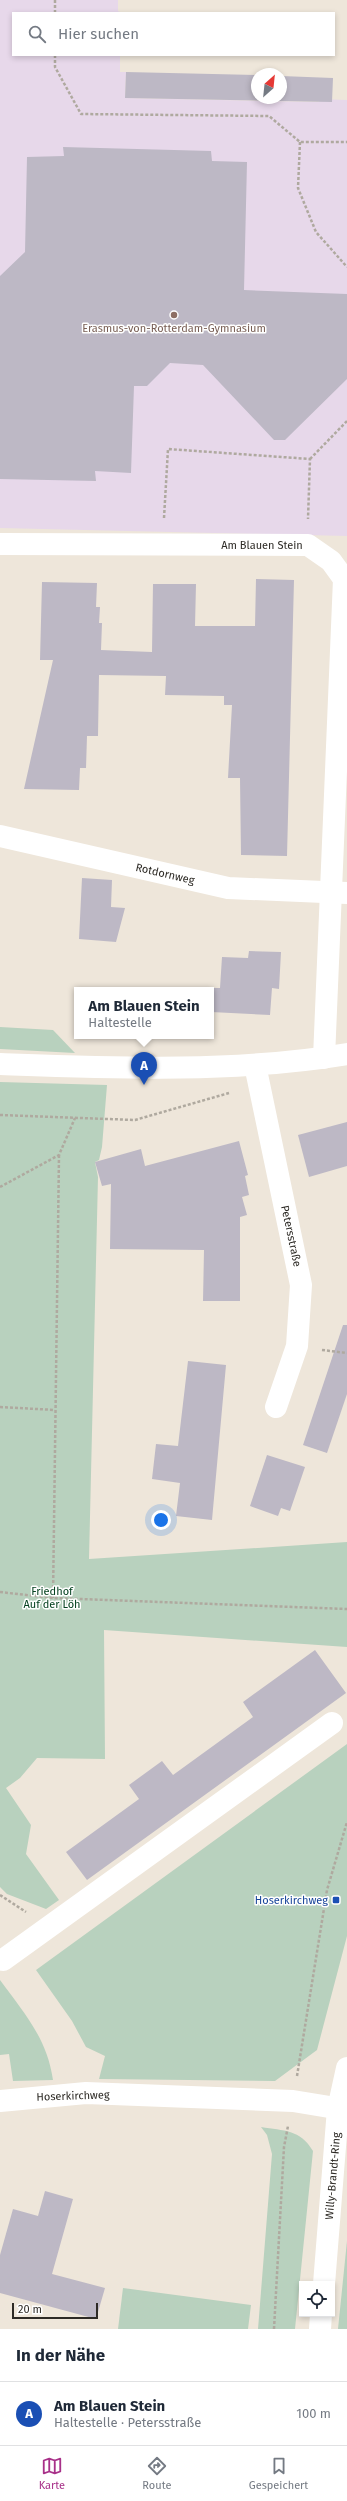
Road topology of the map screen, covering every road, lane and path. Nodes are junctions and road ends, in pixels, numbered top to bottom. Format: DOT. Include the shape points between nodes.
graph roads {
  1 [pos="55,0"];
  2 [pos="55,12"];
  3 [pos="55,56"];
  4 [pos="300,142"];
  5 [pos="347,142"];
  6 [pos="347,267"];
  7 [pos="347,421"];
  8 [pos="310,458"];
  9 [pos="0,544"];
  10 [pos="163,544"];
  11 [pos="308,545"];
  12 [pos="0,836"];
  13 [pos="339,892"];
  14 [pos="347,1054"];
  15 [pos="324,1058"];
  16 [pos="0,1064"];
  17 [pos="257,1075"];
  18 [pos="0,1115"];
  19 [pos="75,1118"];
  20 [pos="59,1155"];
  21 [pos="0,1187"];
  22 [pos="0,1407"];
  23 [pos="276,1407"];
  24 [pos="56,1410"];
  25 [pos="0,1592"];
  26 [pos="53,1598"];
  27 [pos="347,1609"];
  28 [pos="332,1723"];
  29 [pos="3,1960"];
  30 [pos="347,2068"];
  31 [pos="0,2101"];
  32 [pos="343,2110"];
  33 [pos="324,2281"];
  34 [pos="321,2317"];
  35 [pos="320,2329"];
  1 -- 2 [label="path"];
  3 -- 4 [label="path" via="55,67 81,114 269,116"];
  4 -- 5 [label="path"];
  4 -- 6 [label="path" via="298,188 316,232"];
  7 -- 8 [label="path"];
  8 -- 10 [label="path" via="168,449"];
  8 -- 11 [label="path"];
  9 -- 10 [label="street, Am Blauen Stein"];
  10 -- 11 [label="street, Am Blauen Stein"];
  11 -- 13 [label="street, Am Blauen Stein" via="331,561 344,579"];
  12 -- 13 [label="street, Rotdornweg" via="228,888"];
  13 -- 15 [label="street, Am Blauen Stein"];
  14 -- 15 [label="street"];
  15 -- 17 [label="street"];
  16 -- 17 [label="street"];
  17 -- 19 [label="path" via="135,1120"];
  17 -- 23 [label="street, Petersstraße" via="301,1285 297,1346"];
  18 -- 19 [label="path"];
  19 -- 20 [label="path"];
  20 -- 21 [label="path"];
  20 -- 24 [label="path"];
  22 -- 24 [label="path"];
  24 -- 26 [label="path"];
  25 -- 26 [label="path"];
  26 -- 27 [label="path"];
  28 -- 29 [label="street"];
  30 -- 32 [label="street, Willy-Brandt-Ring"];
  31 -- 32 [label="street, Hoserkirchweg" via="86,2093 293,2101"];
  32 -- 33 [label="street, Willy-Brandt-Ring"];
  34 -- 35 [label="street"];
}
